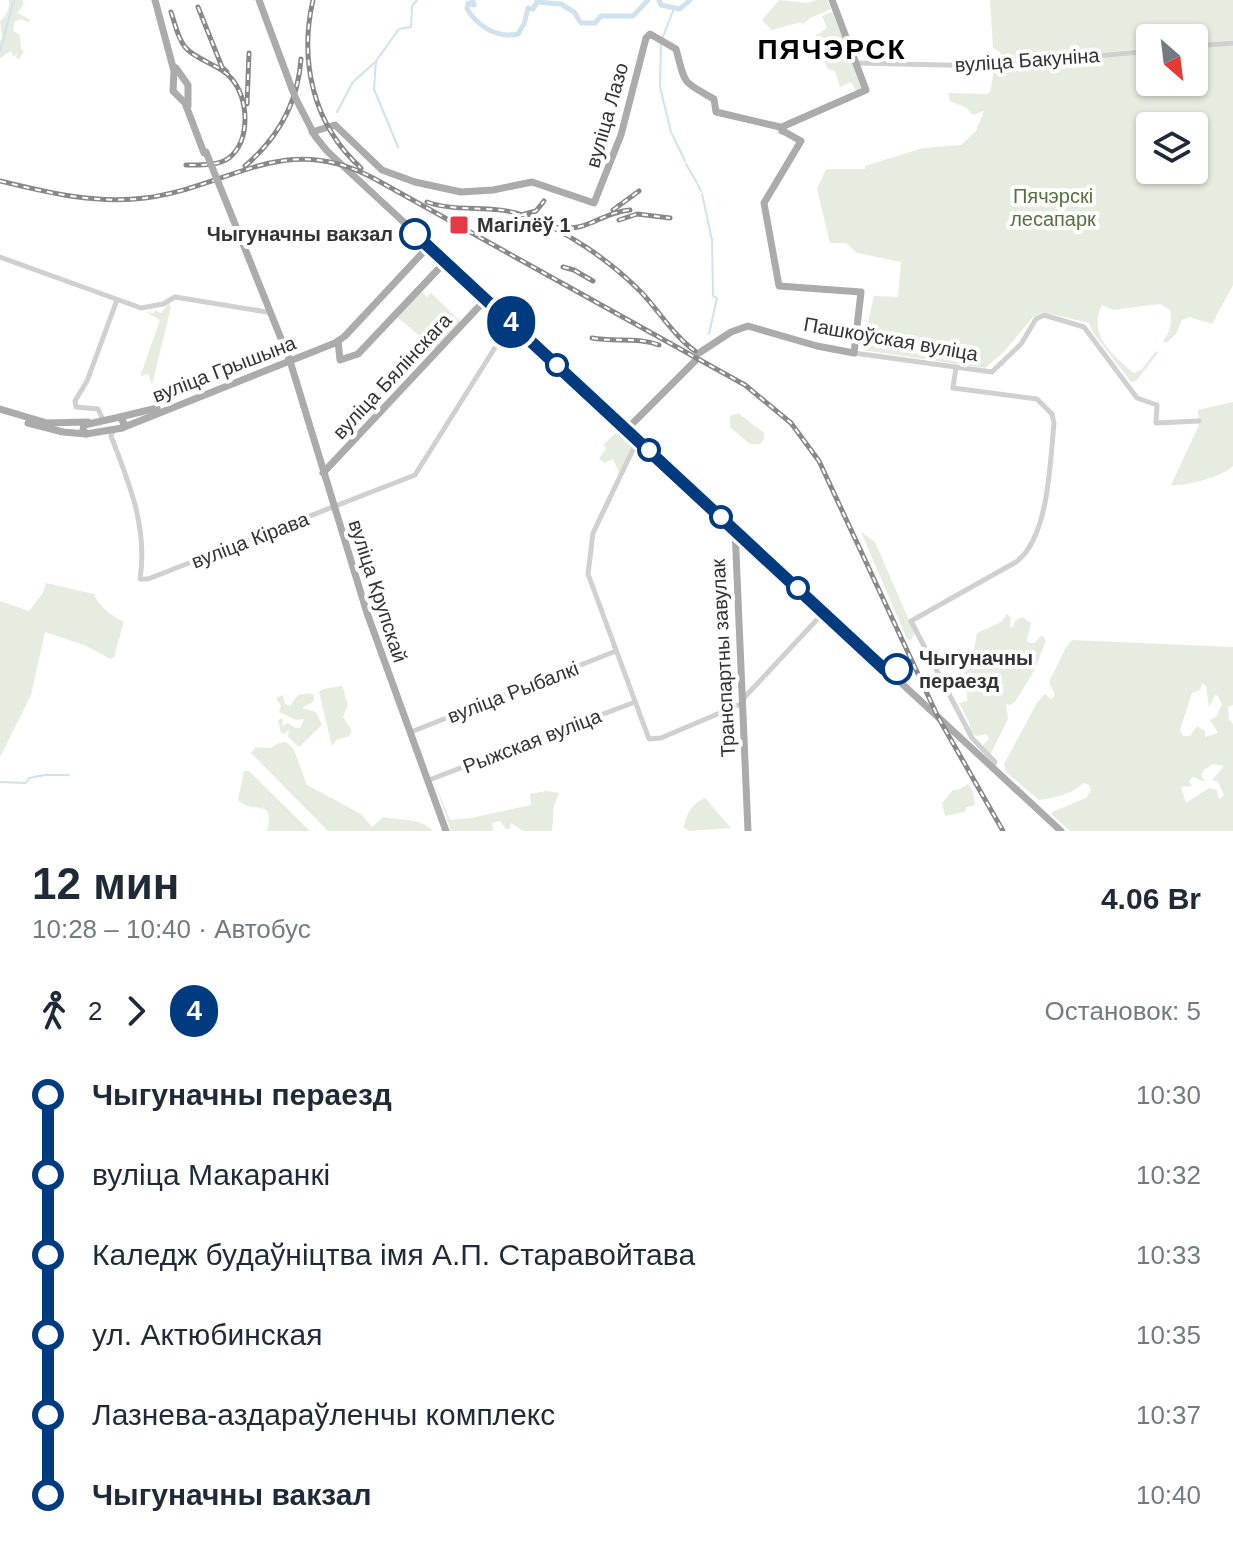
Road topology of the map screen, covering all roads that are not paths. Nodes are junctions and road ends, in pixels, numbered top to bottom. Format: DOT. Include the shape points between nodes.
graph roads {
  1 [pos="156,0"];
  2 [pos="259,0"];
  3 [pos="832,0"];
  4 [pos="1233,43"];
  5 [pos="1208,45"];
  6 [pos="1136,52"];
  7 [pos="857,63"];
  8 [pos="183,79"];
  9 [pos="174,83"];
  10 [pos="187,92"];
  11 [pos="177,94"];
  12 [pos="782,128"];
  13 [pos="312,132"];
  14 [pos="205,152"];
  15 [pos="428,247"];
  16 [pos="0,257"];
  17 [pos="445,262"];
  18 [pos="251,269"];
  19 [pos="486,299"];
  20 [pos="117,300"];
  21 [pos="267,312"];
  22 [pos="511,322"];
  23 [pos="338,341"];
  24 [pos="854,353"];
  25 [pos="288,360"];
  26 [pos="956,367"];
  27 [pos="0,410"];
  28 [pos="120,417"];
  29 [pos="103,420"];
  30 [pos="1199,421"];
  31 [pos="90,422"];
  32 [pos="122,428"];
  33 [pos="627,429"];
  34 [pos="110,433"];
  35 [pos="86,434"];
  36 [pos="638,439"];
  37 [pos="322,473"];
  38 [pos="333,509"];
  39 [pos="735,529"];
  40 [pos="824,612"];
  41 [pos="616,651"];
  42 [pos="635,702"];
  43 [pos="741,702"];
  44 [pos="411,732"];
  45 [pos="992,767"];
  46 [pos="429,780"];
  47 [pos="445,831"];
  48 [pos="748,831"];
  49 [pos="1061,831"];
  1 -- 8 [label="main road"];
  1 -- 9 [label="main road"];
  2 -- 13 [label="main road, bridge"];
  3 -- 7 [label="main road"];
  4 -- 5 [label="street"];
  6 -- 7 [label="street, вуліца Бакуніна" via="987,66"];
  7 -- 12 [label="main road" via="866,90"];
  8 -- 9 [label="main road"];
  8 -- 10 [label="main road"];
  9 -- 11 [label="main road"];
  10 -- 11 [label="main road"];
  10 -- 14 [label="main road"];
  11 -- 14 [label="main road"];
  12 -- 13 [label="main road, вуліца Лазо" via="716,112 714,99 684,79 676,49 647,35 621,135 595,203 532,182 448,191 383,171 335,125"];
  12 -- 24 [label="main road" via="801,141 765,200 779,286 861,292"];
  13 -- 15 [label="main road"];
  14 -- 18 [label="main road, bridge"];
  15 -- 17 [label="main road"];
  15 -- 23 [label="main road, вуліца Грышына"];
  16 -- 20 [label="street"];
  17 -- 19 [label="main road"];
  17 -- 23 [label="main road" via="358,354 340,360"];
  18 -- 21 [label="main road"];
  18 -- 25 [label="main road"];
  19 -- 22 [label="main road"];
  19 -- 37 [label="main road, вуліца Бялінскага"];
  20 -- 21 [label="street" via="145,308 175,297"];
  20 -- 29 [label="street" via="75,401 80,409 98,409"];
  21 -- 25 [label="main road"];
  22 -- 33 [label="main road"];
  22 -- 38 [label="street, вуліца Кірава" via="416,474"];
  23 -- 25 [label="main road, вуліца Грышына"];
  24 -- 26 [label="street, Пашкоўская вуліца"];
  24 -- 33 [label="main road, Пашкоўская вуліца" via="748,326 731,332 696,359"];
  25 -- 28 [label="main road, вуліца Грышына" via="178,402"];
  25 -- 32 [label="main road, вуліца Грышына"];
  25 -- 37 [label="main road, вуліца Крупскай"];
  26 -- 30 [label="street, Пашкоўская вуліца" via="992,372 1044,315 1084,327 1137,398 1157,405 1158,424"];
  26 -- 45 [label="street" via="953,388 1037,399 1054,423 1042,521 1020,559 912,623 972,738 994,761"];
  27 -- 31 [label="main road" via="47,423"];
  27 -- 35 [label="main road" via="53,430"];
  28 -- 29 [label="main road, вуліца Грышына"];
  28 -- 32 [label="main road"];
  29 -- 31 [label="main road, вуліца Грышына"];
  31 -- 35 [label="main road" via="83,427"];
  32 -- 34 [label="main road, вуліца Грышына"];
  33 -- 36 [label="main road"];
  34 -- 35 [label="main road, вуліца Грышына"];
  34 -- 38 [label="street, вуліца Кірава" via="140,522 140,579"];
  36 -- 39 [label="main road"];
  36 -- 41 [label="street" via="593,533 590,554 591,586"];
  37 -- 38 [label="main road, вуліца Крупскай"];
  38 -- 44 [label="main road, вуліца Крупскай"];
  38 -- 47 [label="main road, вуліца Крупскай" via="367,623"];
  39 -- 40 [label="main road"];
  39 -- 43 [label="main road, Транспартны завулак"];
  40 -- 43 [label="street"];
  40 -- 45 [label="main road"];
  41 -- 42 [label="street"];
  41 -- 44 [label="street, вуліца Рыбалкі"];
  42 -- 43 [label="street" via="649,739"];
  42 -- 46 [label="street, Рыжская вуліца"];
  43 -- 48 [label="main road, Транспартны завулак"];
  44 -- 46 [label="main road, вуліца Крупскай"];
  45 -- 49 [label="main road"];
  46 -- 47 [label="main road, вуліца Крупскай"];
}
